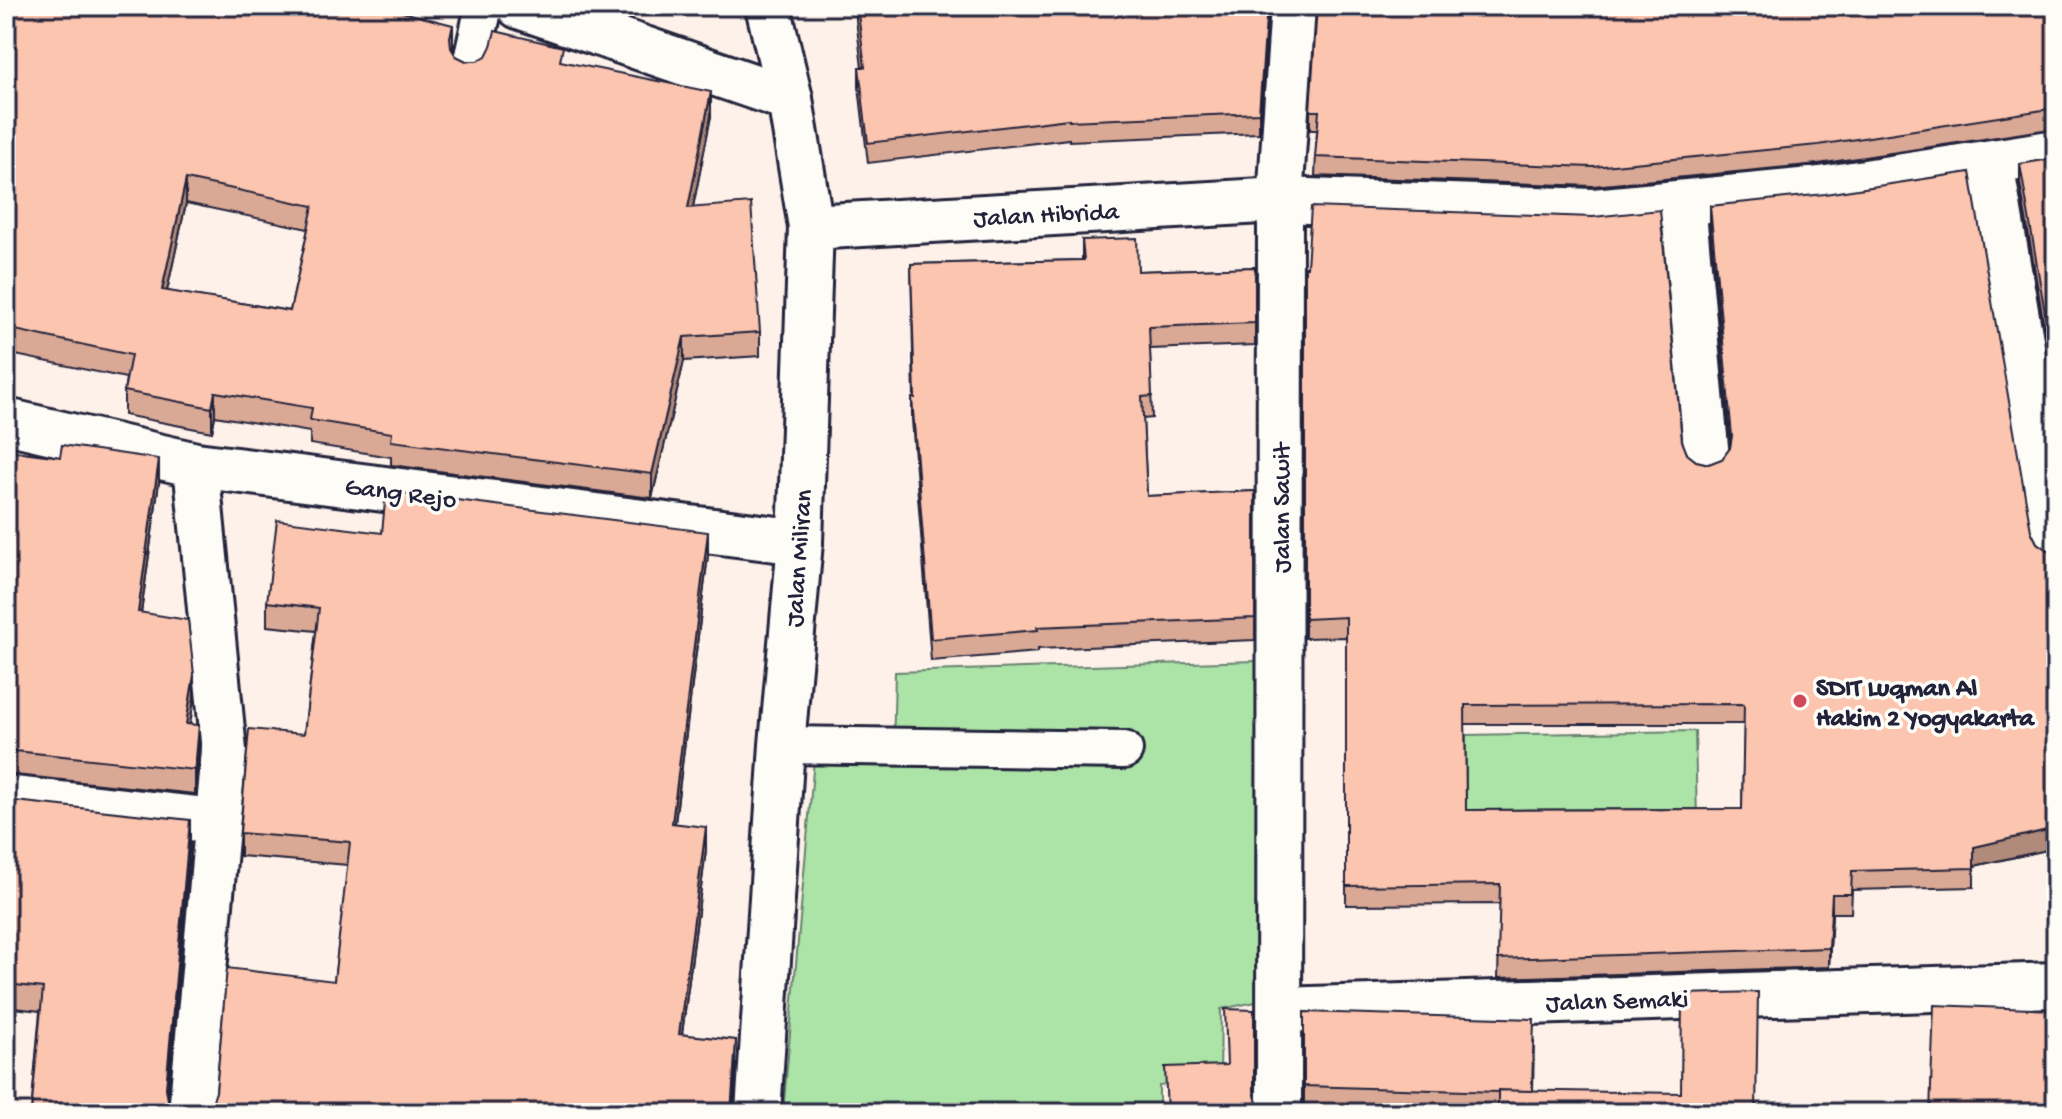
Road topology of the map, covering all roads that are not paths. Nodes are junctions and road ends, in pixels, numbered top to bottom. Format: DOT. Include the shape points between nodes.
graph roads {
  1 [pos="484,6"];
  2 [pos="519,6"];
  3 [pos="768,6"];
  4 [pos="1293,6"];
  5 [pos="471,65"];
  6 [pos="790,99"];
  7 [pos="2056,152"];
  8 [pos="1991,164"];
  9 [pos="1280,200"];
  10 [pos="1683,203"];
  11 [pos="811,227"];
  12 [pos="6,421"];
  13 [pos="1707,458"];
  14 [pos="196,465"];
  15 [pos="800,542"];
  16 [pos="2056,546"];
  17 [pos="782,745"];
  18 [pos="1124,750"];
  19 [pos="6,798"];
  20 [pos="216,821"];
  21 [pos="2056,985"];
  22 [pos="1280,1010"];
  23 [pos="191,1113"];
  24 [pos="758,1113"];
  25 [pos="1279,1113"];
  1 -- 5 [label="lane"];
  2 -- 6 [label="street"];
  3 -- 6 [label="street, Jalan Miliran"];
  4 -- 9 [label="street, Jalan Sawit"];
  6 -- 11 [label="street, Jalan Miliran"];
  7 -- 8 [label="street, Jalan Hibrida"];
  8 -- 10 [label="street, Jalan Hibrida"];
  8 -- 16 [label="street"];
  9 -- 10 [label="street, Jalan Hibrida" via="1594,211"];
  9 -- 11 [label="street, Jalan Hibrida"];
  9 -- 22 [label="street, Jalan Sawit"];
  10 -- 13 [label="street"];
  11 -- 15 [label="street, Jalan Miliran"];
  12 -- 14 [label="street, Gang Rejo"];
  14 -- 15 [label="street, Gang Rejo"];
  14 -- 20 [label="street" via="224,751"];
  15 -- 17 [label="street, Jalan Miliran"];
  17 -- 18 [label="lane"];
  17 -- 24 [label="street, Jalan Miliran"];
  19 -- 20 [label="street"];
  20 -- 23 [label="street"];
  21 -- 22 [label="street, Jalan Semaki"];
  22 -- 25 [label="street"];
}
